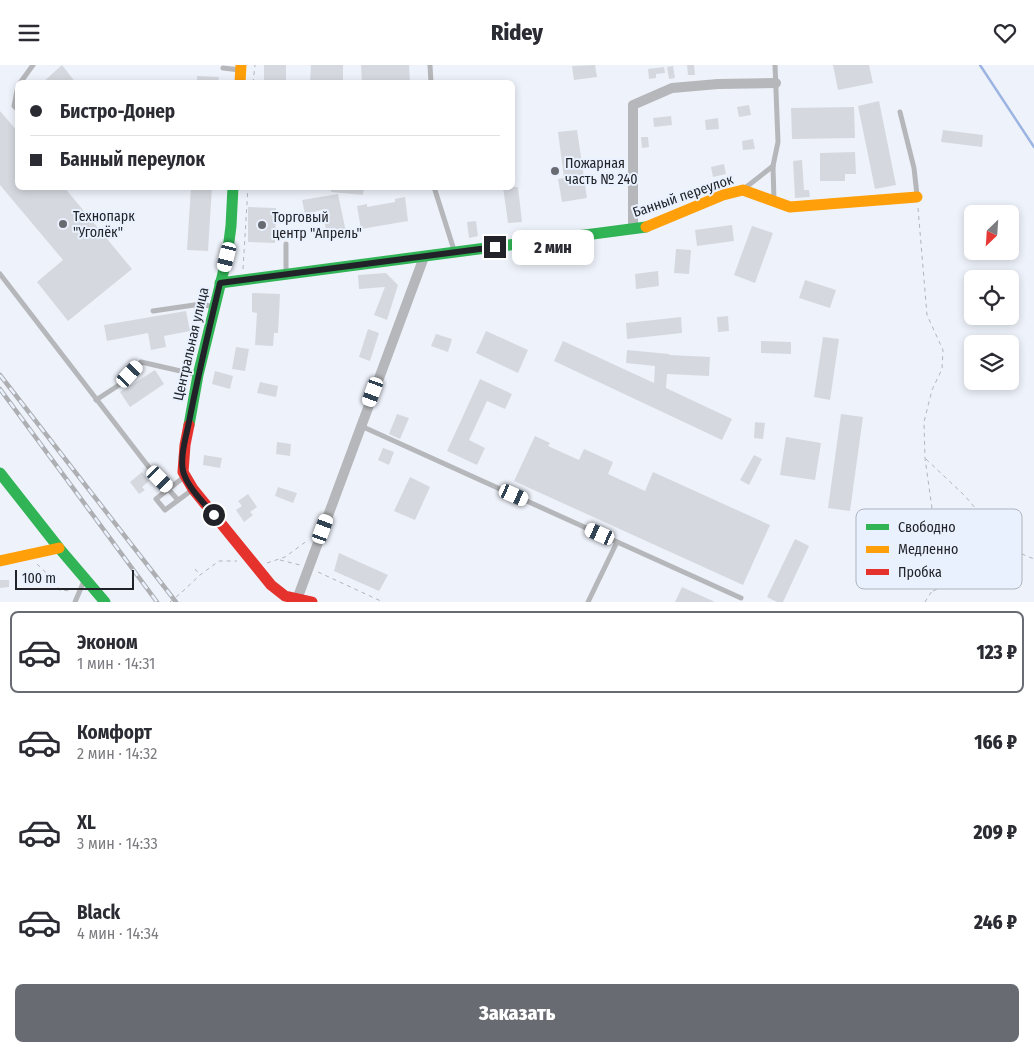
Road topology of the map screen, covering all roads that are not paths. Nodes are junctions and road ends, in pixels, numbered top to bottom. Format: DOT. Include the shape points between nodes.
graph roads {
  1 [pos="33,65"];
  2 [pos="430,65"];
  3 [pos="775,65"];
  4 [pos="240,67"];
  5 [pos="223,69"];
  6 [pos="22,80"];
  7 [pos="240,80"];
  8 [pos="431,80"];
  9 [pos="776,83"];
  10 [pos="900,112"];
  11 [pos="773,167"];
  12 [pos="233,190"];
  13 [pos="435,190"];
  14 [pos="742,190"];
  15 [pos="917,197"];
  16 [pos="774,201"];
  17 [pos="633,229"];
  18 [pos="286,244"];
  19 [pos="455,253"];
  20 [pos="424,257"];
  21 [pos="0,274"];
  22 [pos="286,275"];
  23 [pos="220,283"];
  24 [pos="214,307"];
  25 [pos="153,311"];
  26 [pos="198,375"];
  27 [pos="96,400"];
  28 [pos="361,426"];
  29 [pos="0,473"];
  30 [pos="185,477"];
  31 [pos="169,489"];
  32 [pos="193,489"];
  33 [pos="178,500"];
  34 [pos="617,542"];
  35 [pos="59,548"];
  36 [pos="0,561"];
  37 [pos="85,578"];
  38 [pos="741,598"];
  39 [pos="290,599"];
  40 [pos="75,602"];
  41 [pos="105,602"];
  42 [pos="312,602"];
  43 [pos="588,602"];
  1 -- 6 [label="lane"];
  2 -- 8 [label="lane"];
  3 -- 9 [label="lane"];
  4 -- 5 [label="lane"];
  4 -- 7 [label="street"];
  9 -- 11 [label="lane" via="778,143"];
  9 -- 17 [label="street" via="672,88 633,105"];
  10 -- 15 [label="lane" via="914,168"];
  11 -- 14 [label="lane"];
  11 -- 16 [label="lane"];
  12 -- 23 [label="street, Центральная улица" via="230,241"];
  13 -- 19 [label="lane"];
  14 -- 16 [label="street, Банный переулок"];
  14 -- 17 [label="street, Банный переулок" via="647,227"];
  15 -- 16 [label="street, Банный переулок" via="790,207"];
  17 -- 19 [label="street, Банный переулок"];
  18 -- 22 [label="lane"];
  19 -- 20 [label="street, Банный переулок"];
  20 -- 22 [label="street, Банный переулок"];
  20 -- 28 [label="street"];
  21 -- 27 [label="lane"];
  22 -- 23 [label="street, Банный переулок"];
  23 -- 24 [label="street, Центральная улица"];
  24 -- 25 [label="lane" via="201,304"];
  24 -- 26 [label="street, Центральная улица"];
  26 -- 27 [label="lane" via="141,362 119,385"];
  26 -- 30 [label="street, Центральная улица" via="182,467"];
  27 -- 31 [label="lane"];
  28 -- 34 [label="lane"];
  28 -- 39 [label="street" via="308,568"];
  29 -- 35 [label="street"];
  30 -- 31 [label="lane"];
  30 -- 32 [label="street"];
  31 -- 33 [label="lane"];
  31 -- 33 [label="lane" via="156,499 165,510"];
  32 -- 33 [label="lane"];
  32 -- 39 [label="street" via="271,585"];
  34 -- 38 [label="lane"];
  34 -- 43 [label="lane"];
  35 -- 36 [label="street"];
  35 -- 37 [label="street"];
  37 -- 40 [label="lane"];
  37 -- 41 [label="street"];
  39 -- 42 [label="street"];
}
